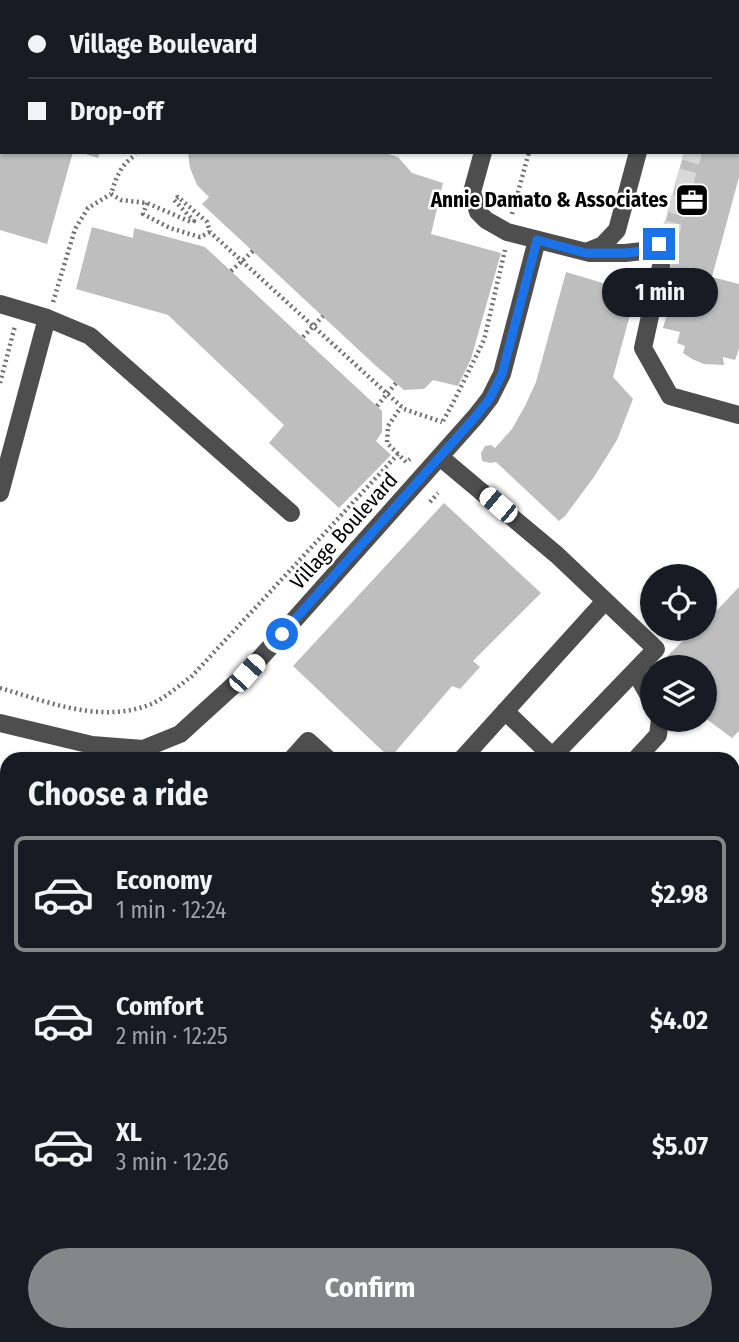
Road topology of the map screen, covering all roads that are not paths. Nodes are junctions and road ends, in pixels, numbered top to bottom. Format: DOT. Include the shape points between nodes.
graph roads {
  1 [pos="482,154"];
  2 [pos="637,154"];
  3 [pos="537,240"];
  4 [pos="659,244"];
  5 [pos="586,253"];
  6 [pos="659,274"];
  7 [pos="0,304"];
  8 [pos="50,310"];
  9 [pos="739,415"];
  10 [pos="440,457"];
  11 [pos="0,493"];
  12 [pos="290,513"];
  13 [pos="605,601"];
  14 [pos="635,671"];
  15 [pos="640,680"];
  16 [pos="505,711"];
  17 [pos="0,723"];
  18 [pos="658,732"];
  19 [pos="298,752"];
  20 [pos="320,752"];
  21 [pos="468,752"];
  22 [pos="546,752"];
  23 [pos="558,752"];
  24 [pos="642,752"];
  1 -- 3 [label="street" via="472,192 478,212 507,232"];
  2 -- 5 [label="street" via="617,230 603,245"];
  3 -- 5 [label="street"];
  3 -- 10 [label="street, Village Boulevard" via="502,374 490,398"];
  4 -- 5 [label="street" via="643,251"];
  6 -- 9 [label="street" via="643,348 670,396"];
  7 -- 8 [label="street" via="19,310"];
  8 -- 11 [label="street"];
  8 -- 12 [label="street" via="90,336"];
  10 -- 13 [label="street"];
  10 -- 17 [label="street, Village Boulevard" via="247,673 180,734 143,749 92,745"];
  13 -- 14 [label="street" via="656,649"];
  13 -- 16 [label="street"];
  14 -- 15 [label="street"];
  14 -- 23 [label="street"];
  16 -- 21 [label="street"];
  16 -- 22 [label="street"];
  18 -- 24 [label="street"];
  19 -- 20 [label="street" via="308,741"];
}
